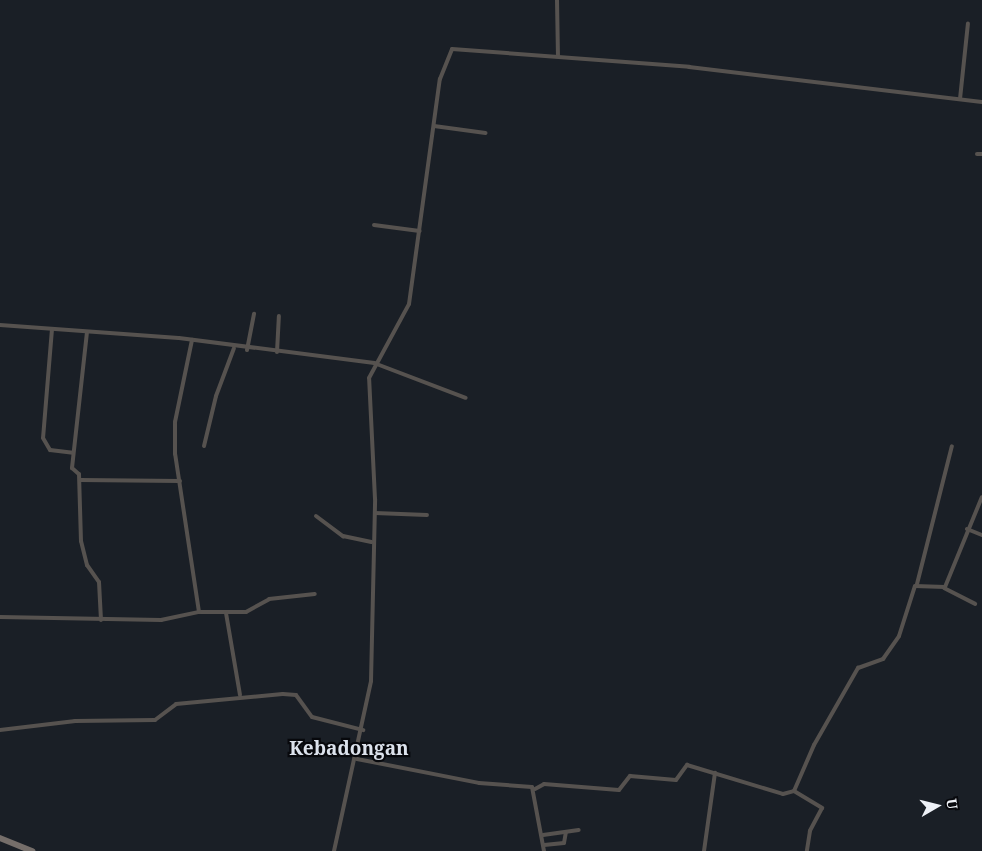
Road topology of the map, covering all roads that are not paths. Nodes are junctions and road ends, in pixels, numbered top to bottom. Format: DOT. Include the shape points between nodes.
graph roads {
  1 [pos="558,0"];
  2 [pos="968,23"];
  3 [pos="558,55"];
  4 [pos="960,99"];
  5 [pos="982,102"];
  6 [pos="434,126"];
  7 [pos="486,133"];
  8 [pos="374,225"];
  9 [pos="420,231"];
  10 [pos="254,314"];
  11 [pos="279,316"];
  12 [pos="0,325"];
  13 [pos="52,329"];
  14 [pos="87,332"];
  15 [pos="192,340"];
  16 [pos="234,348"];
  17 [pos="247,350"];
  18 [pos="277,352"];
  19 [pos="374,363"];
  20 [pos="466,398"];
  21 [pos="204,446"];
  22 [pos="952,446"];
  23 [pos="73,453"];
  24 [pos="80,480"];
  25 [pos="180,480"];
  26 [pos="982,497"];
  27 [pos="375,513"];
  28 [pos="427,515"];
  29 [pos="316,516"];
  30 [pos="967,529"];
  31 [pos="982,535"];
  32 [pos="371,542"];
  33 [pos="916,584"];
  34 [pos="944,588"];
  35 [pos="315,594"];
  36 [pos="975,604"];
  37 [pos="199,612"];
  38 [pos="226,614"];
  39 [pos="0,617"];
  40 [pos="101,620"];
  41 [pos="240,695"];
  42 [pos="0,730"];
  43 [pos="363,730"];
  44 [pos="357,759"];
  45 [pos="715,773"];
  46 [pos="535,789"];
  47 [pos="794,791"];
  48 [pos="579,830"];
  49 [pos="566,832"];
  50 [pos="544,835"];
  51 [pos="0,838"];
  52 [pos="544,845"];
  53 [pos="32,851"];
  54 [pos="334,851"];
  55 [pos="544,851"];
  56 [pos="704,851"];
  57 [pos="807,851"];
  1 -- 3 [label="street"];
  2 -- 4 [label="street"];
  3 -- 4 [label="street"];
  3 -- 6 [label="street" via="452,49 440,79"];
  4 -- 5 [label="street"];
  6 -- 7 [label="street"];
  6 -- 9 [label="street"];
  8 -- 9 [label="street"];
  9 -- 19 [label="street" via="409,304"];
  10 -- 17 [label="street"];
  11 -- 18 [label="street"];
  12 -- 13 [label="street"];
  13 -- 14 [label="street"];
  13 -- 23 [label="street" via="42,438 50,450"];
  14 -- 15 [label="street"];
  14 -- 23 [label="street"];
  15 -- 16 [label="street"];
  15 -- 25 [label="street" via="175,422"];
  16 -- 17 [label="street"];
  16 -- 21 [label="street" via="216,396"];
  17 -- 18 [label="street"];
  18 -- 19 [label="street"];
  19 -- 20 [label="street"];
  19 -- 27 [label="street" via="368,411"];
  22 -- 33 [label="street"];
  23 -- 24 [label="street" via="72,468"];
  24 -- 25 [label="street"];
  24 -- 40 [label="street" via="81,542 87,565 99,582"];
  25 -- 37 [label="street"];
  26 -- 30 [label="street"];
  27 -- 28 [label="street"];
  27 -- 32 [label="street"];
  29 -- 32 [label="street" via="343,536"];
  30 -- 31 [label="street"];
  30 -- 34 [label="street"];
  32 -- 43 [label="street" via="374,639"];
  33 -- 34 [label="street"];
  33 -- 47 [label="street" via="900,636 882,659 858,668 814,745"];
  34 -- 36 [label="street"];
  35 -- 38 [label="street" via="270,599 246,612"];
  37 -- 38 [label="street"];
  37 -- 40 [label="street" via="161,620"];
  38 -- 41 [label="street"];
  39 -- 40 [label="street"];
  41 -- 42 [label="street" via="176,704 154,720 84,720"];
  41 -- 43 [label="street" via="296,695 312,717"];
  43 -- 44 [label="street"];
  44 -- 46 [label="street" via="479,783"];
  44 -- 54 [label="street"];
  45 -- 46 [label="street" via="686,765 674,780 630,776 619,790 544,784"];
  45 -- 47 [label="street" via="783,794"];
  45 -- 56 [label="street"];
  46 -- 50 [label="street"];
  47 -- 57 [label="street" via="822,808 810,831"];
  48 -- 49 [label="street"];
  49 -- 50 [label="street"];
  49 -- 52 [label="street" via="564,842"];
  50 -- 52 [label="street"];
  51 -- 53 [label="main road"];
  52 -- 55 [label="street"];
}
